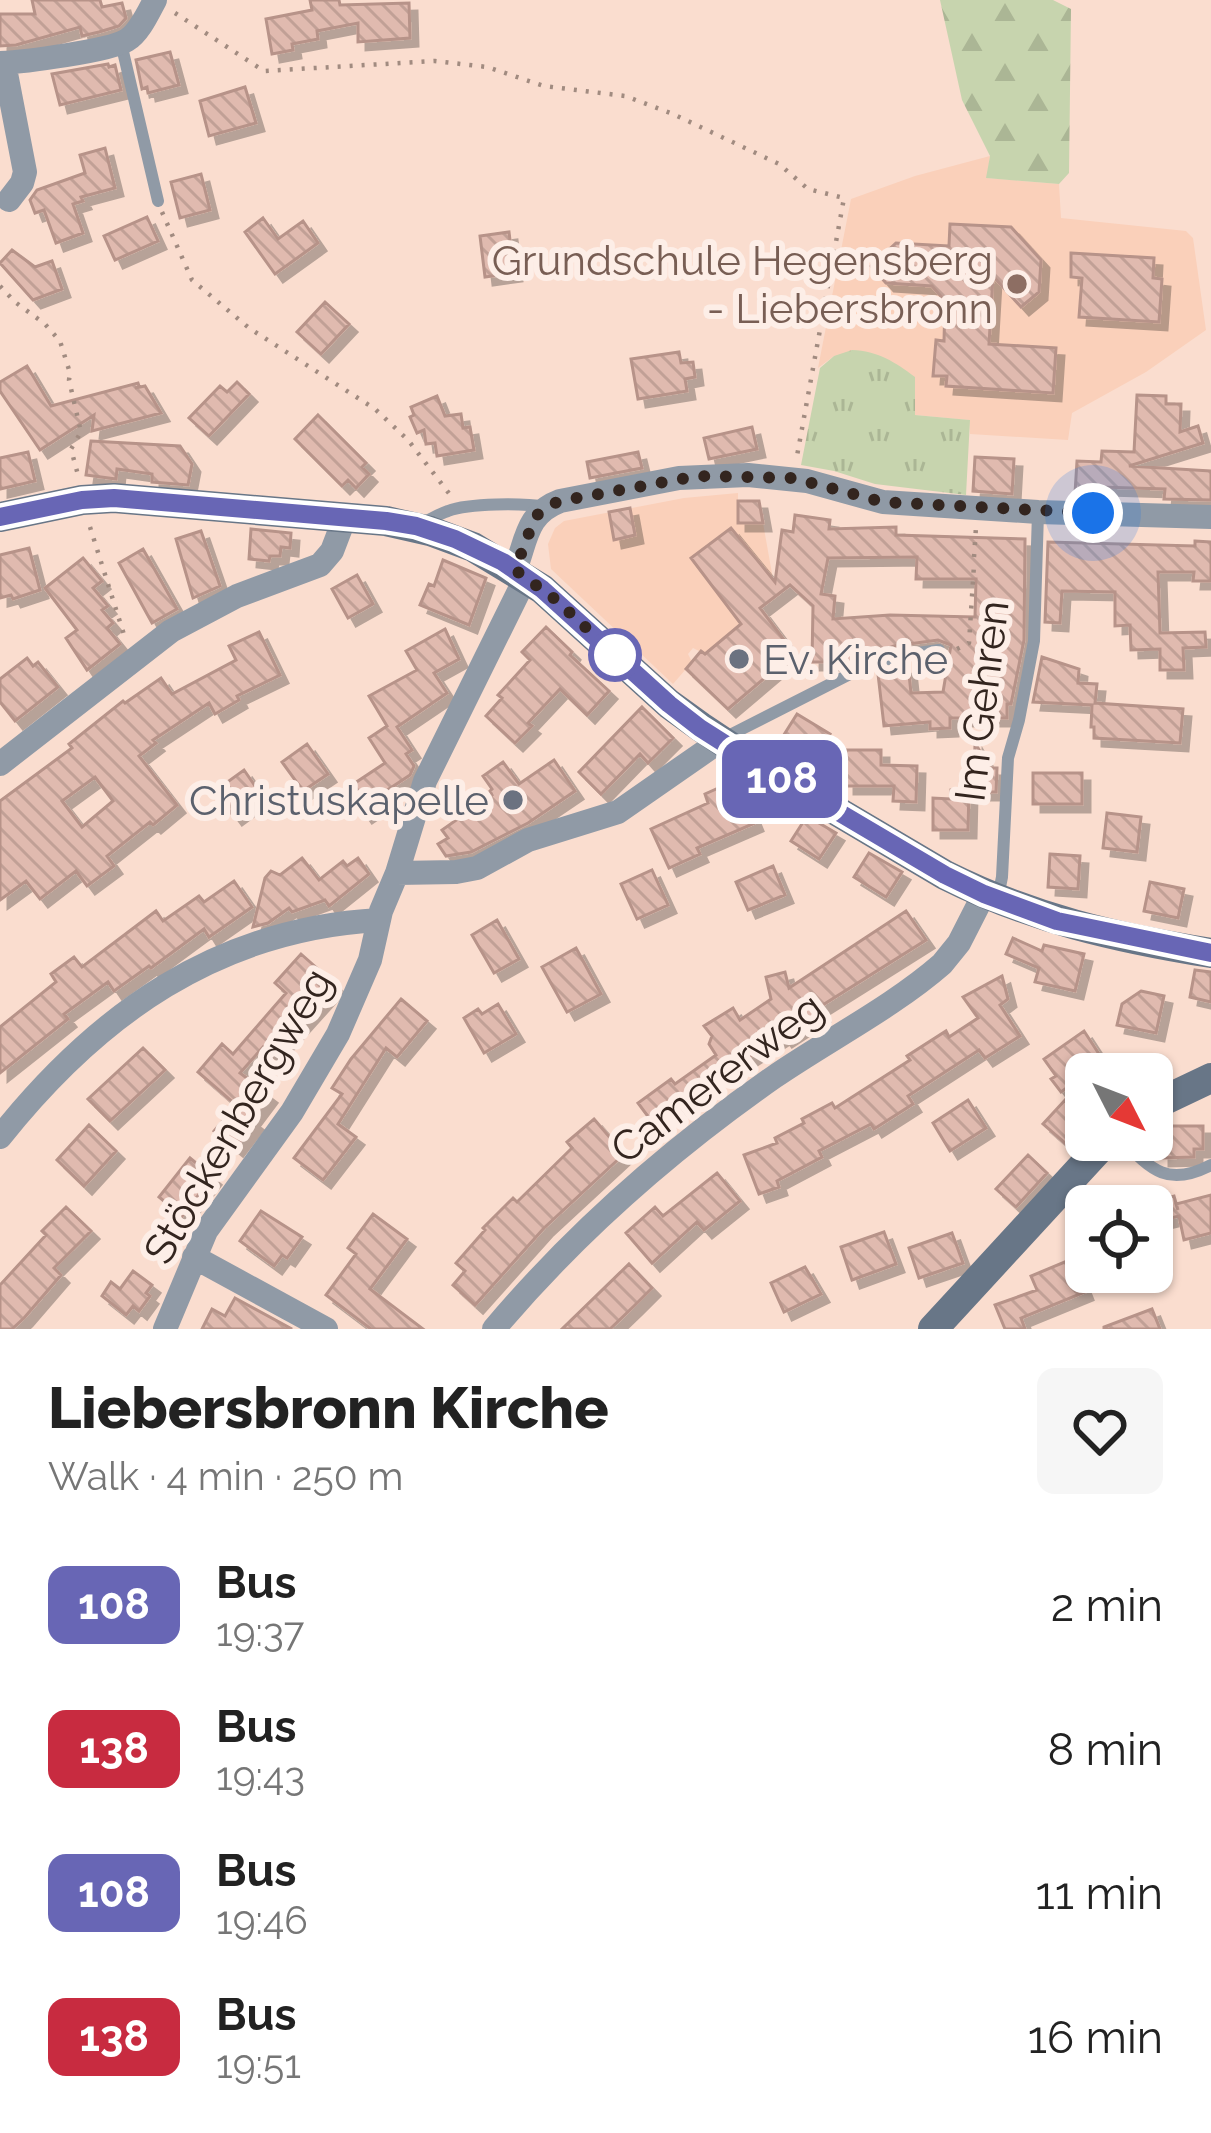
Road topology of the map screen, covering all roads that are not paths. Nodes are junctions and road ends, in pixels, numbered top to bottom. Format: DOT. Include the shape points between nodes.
graph roads {
  1 [pos="155,0"];
  2 [pos="121,43"];
  3 [pos="2,63"];
  4 [pos="9,200"];
  5 [pos="158,202"];
  6 [pos="546,507"];
  7 [pos="1038,512"];
  8 [pos="345,517"];
  9 [pos="1211,517"];
  10 [pos="0,518"];
  11 [pos="416,526"];
  12 [pos="520,574"];
  13 [pos="939,650"];
  14 [pos="720,741"];
  15 [pos="0,764"];
  16 [pos="397,873"];
  17 [pos="991,897"];
  18 [pos="379,920"];
  19 [pos="1211,953"];
  20 [pos="1211,1078"];
  21 [pos="1173,1096"];
  22 [pos="0,1138"];
  23 [pos="1088,1161"];
  24 [pos="1142,1161"];
  25 [pos="1211,1165"];
  26 [pos="194,1257"];
  27 [pos="165,1329"];
  28 [pos="326,1329"];
  29 [pos="494,1329"];
  30 [pos="933,1329"];
  1 -- 2 [label="street"];
  2 -- 3 [label="street"];
  2 -- 5 [label="lane"];
  3 -- 4 [label="street" via="25,172"];
  6 -- 7 [label="street" via="698,476 793,478 874,501"];
  6 -- 11 [label="lane" via="460,508"];
  6 -- 12 [label="street" via="535,517"];
  7 -- 9 [label="street"];
  7 -- 17 [label="lane, Im Gehren" via="1033,651 1008,758 1002,877"];
  8 -- 10 [label="street" via="114,498"];
  8 -- 11 [label="street"];
  8 -- 15 [label="street" via="320,565 171,631"];
  11 -- 12 [label="street"];
  12 -- 14 [label="street"];
  12 -- 16 [label="street, Stöckenbergweg" via="436,756"];
  13 -- 14 [label="lane" via="858,670"];
  14 -- 16 [label="street" via="618,812 528,840 477,868"];
  14 -- 17 [label="street"];
  16 -- 18 [label="street, Stöckenbergweg"];
  17 -- 19 [label="street" via="1083,928"];
  17 -- 29 [label="street, Camererweg" via="936,970 682,1145 581,1235"];
  18 -- 22 [label="street" via="318,926 179,976 84,1044"];
  18 -- 26 [label="street, Stöckenbergweg" via="330,1050"];
  20 -- 21 [label="street"];
  23 -- 30 [label="street"];
  24 -- 25 [label="lane" via="1162,1174"];
  26 -- 27 [label="street, Stöckenbergweg"];
  26 -- 28 [label="street"];
}
